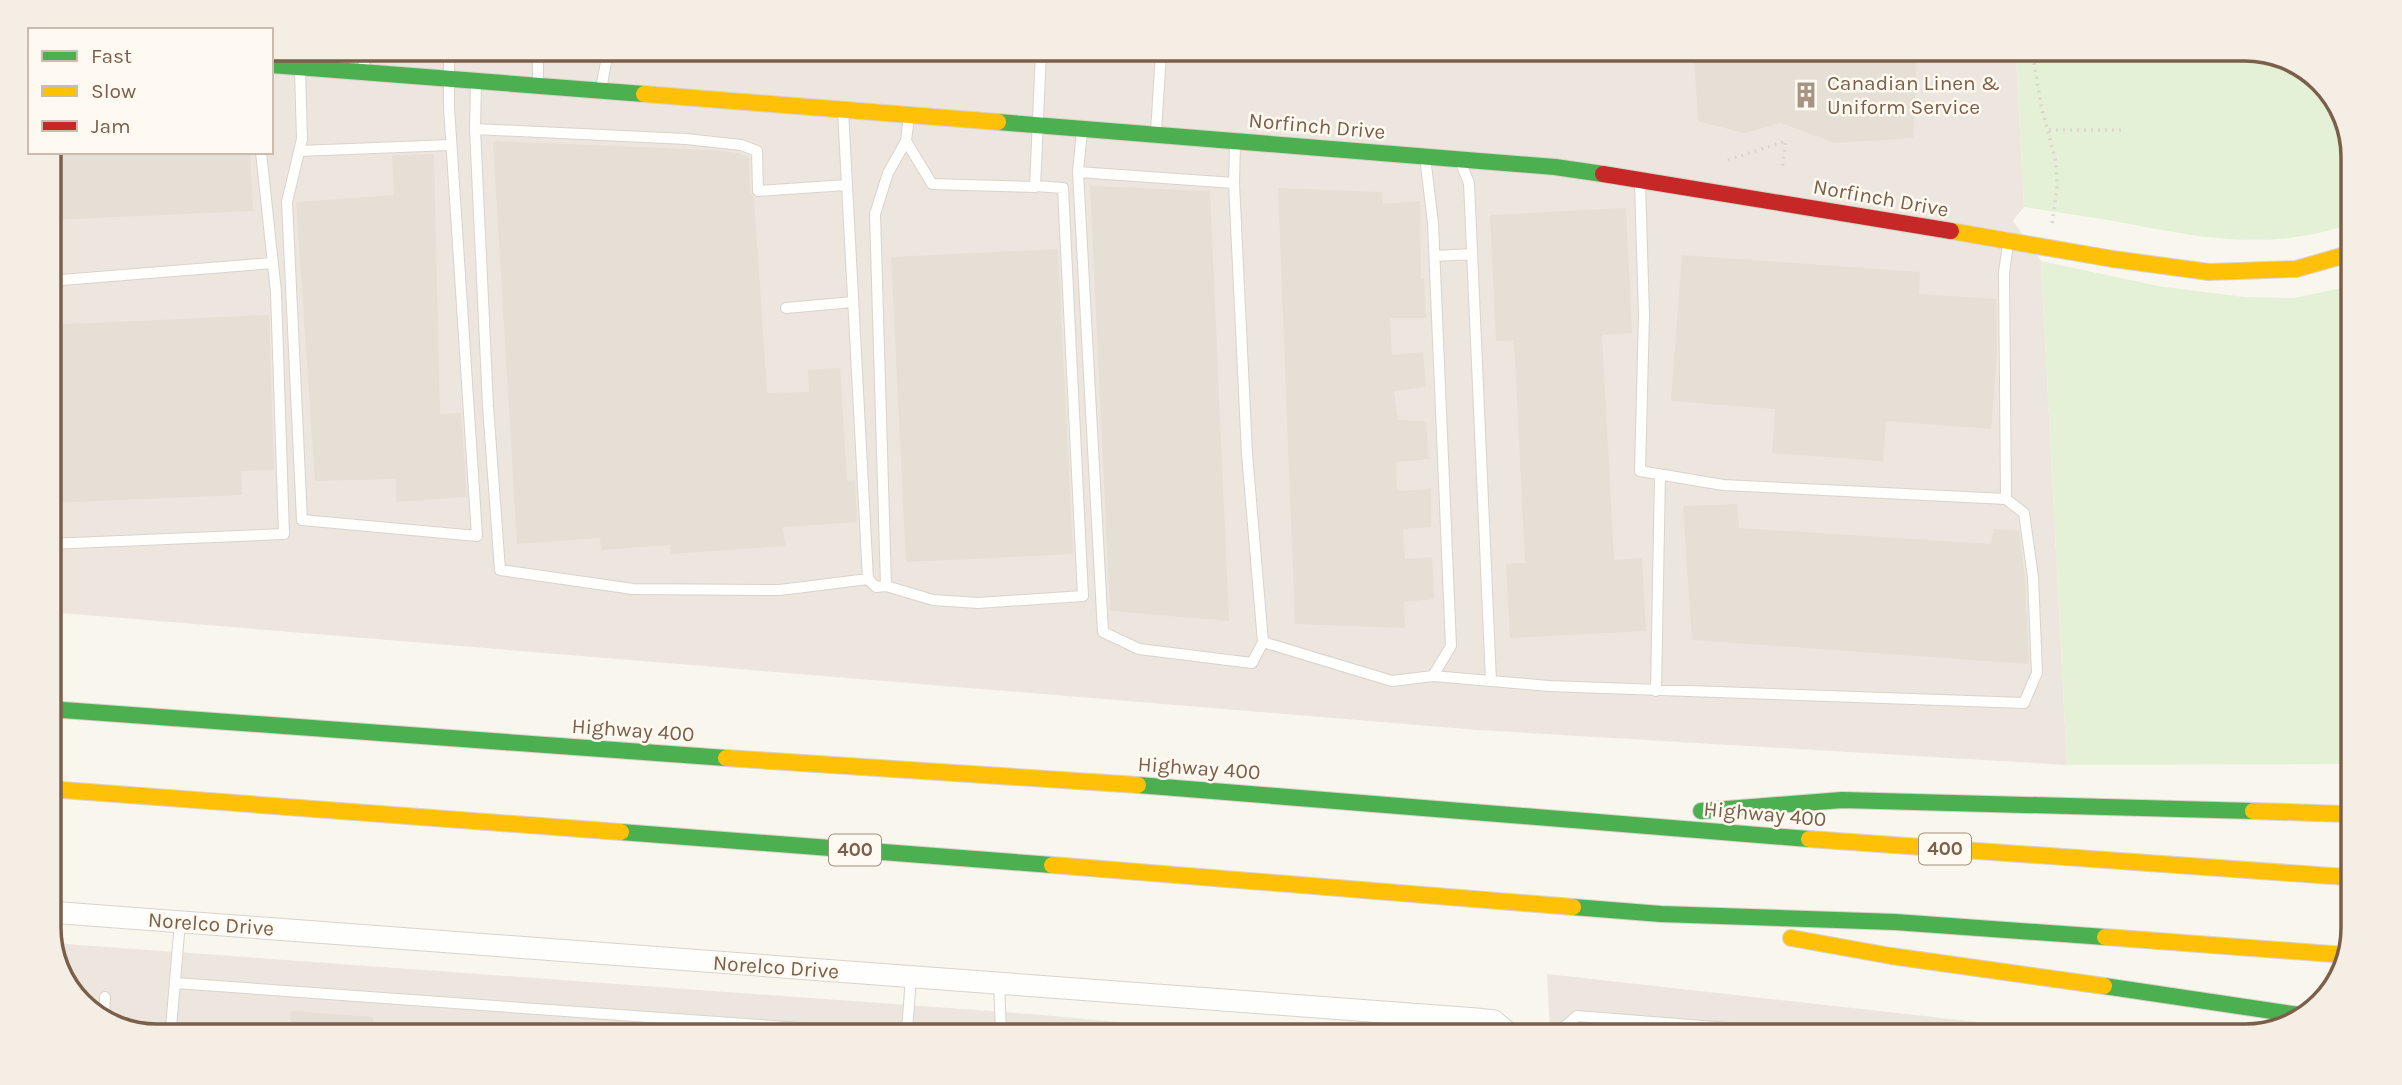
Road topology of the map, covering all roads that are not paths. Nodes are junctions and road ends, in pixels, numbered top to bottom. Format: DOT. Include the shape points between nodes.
graph roads {
  1 [pos="364,61"];
  2 [pos="449,61"];
  3 [pos="538,61"];
  4 [pos="606,61"];
  5 [pos="1041,61"];
  6 [pos="1161,61"];
  7 [pos="273,65"];
  8 [pos="300,68"];
  9 [pos="364,72"];
  10 [pos="448,78"];
  11 [pos="476,80"];
  12 [pos="538,85"];
  13 [pos="601,90"];
  14 [pos="843,109"];
  15 [pos="909,114"];
  16 [pos="1038,125"];
  17 [pos="1082,128"];
  18 [pos="475,130"];
  19 [pos="1156,134"];
  20 [pos="906,141"];
  21 [pos="1236,141"];
  22 [pos="451,145"];
  23 [pos="299,151"];
  24 [pos="261,154"];
  25 [pos="1424,156"];
  26 [pos="1459,159"];
  27 [pos="1078,172"];
  28 [pos="1640,180"];
  29 [pos="1234,183"];
  30 [pos="846,185"];
  31 [pos="1035,186"];
  32 [pos="1063,188"];
  33 [pos="1079,188"];
  34 [pos="2009,241"];
  35 [pos="1472,254"];
  36 [pos="1435,256"];
  37 [pos="2341,256"];
  38 [pos="273,263"];
  39 [pos="61,280"];
  40 [pos="853,302"];
  41 [pos="786,308"];
  42 [pos="1660,474"];
  43 [pos="2006,499"];
  44 [pos="61,543"];
  45 [pos="868,579"];
  46 [pos="886,586"];
  47 [pos="1263,642"];
  48 [pos="1433,676"];
  49 [pos="1491,681"];
  50 [pos="1656,691"];
  51 [pos="61,710"];
  52 [pos="61,790"];
  53 [pos="2341,814"];
  54 [pos="1586,819"];
  55 [pos="2341,877"];
  56 [pos="61,913"];
  57 [pos="1661,914"];
  58 [pos="180,922"];
  59 [pos="2336,954"];
  60 [pos="911,977"];
  61 [pos="175,984"];
  62 [pos="999,984"];
  63 [pos="105,997"];
  64 [pos="104,1008"];
  65 [pos="2290,1013"];
  66 [pos="172,1024"];
  67 [pos="743,1024"];
  68 [pos="907,1024"];
  69 [pos="1001,1024"];
  70 [pos="1498,1024"];
  71 [pos="1568,1024"];
  72 [pos="1678,1024"];
  1 -- 9 [label="lane"];
  2 -- 10 [label="lane"];
  3 -- 12 [label="lane"];
  4 -- 13 [label="lane"];
  5 -- 16 [label="lane"];
  6 -- 19 [label="lane"];
  7 -- 8 [label="main road, Norfinch Drive"];
  8 -- 9 [label="main road, Norfinch Drive"];
  8 -- 23 [label="lane"];
  9 -- 10 [label="main road, Norfinch Drive"];
  10 -- 11 [label="main road, Norfinch Drive"];
  10 -- 22 [label="lane"];
  11 -- 12 [label="main road, Norfinch Drive"];
  11 -- 18 [label="lane"];
  12 -- 13 [label="main road, Norfinch Drive"];
  13 -- 14 [label="main road, Norfinch Drive"];
  14 -- 15 [label="main road, Norfinch Drive"];
  14 -- 30 [label="lane"];
  15 -- 16 [label="main road, Norfinch Drive"];
  15 -- 20 [label="lane"];
  16 -- 17 [label="main road, Norfinch Drive"];
  16 -- 31 [label="lane"];
  17 -- 19 [label="main road, Norfinch Drive"];
  17 -- 27 [label="lane"];
  18 -- 30 [label="lane" via="741,145 757,151 758,191"];
  18 -- 45 [label="lane" via="500,570 633,589 780,590"];
  19 -- 21 [label="main road, Norfinch Drive"];
  20 -- 31 [label="lane" via="932,184"];
  20 -- 46 [label="lane" via="888,173 875,214"];
  21 -- 25 [label="main road, Norfinch Drive"];
  21 -- 29 [label="lane"];
  22 -- 23 [label="lane"];
  22 -- 23 [label="lane" via="477,536 302,520 287,202"];
  24 -- 38 [label="lane"];
  25 -- 26 [label="main road, Norfinch Drive"];
  25 -- 36 [label="lane"];
  26 -- 28 [label="main road, Norfinch Drive"];
  26 -- 35 [label="lane" via="1469,183"];
  27 -- 29 [label="lane"];
  27 -- 33 [label="lane"];
  28 -- 34 [label="main road, Norfinch Drive"];
  28 -- 42 [label="lane" via="1644,315 1640,471"];
  29 -- 47 [label="lane" via="1247,454"];
  30 -- 40 [label="lane"];
  31 -- 32 [label="lane"];
  32 -- 33 [label="lane"];
  32 -- 46 [label="lane" via="1083,596 978,603 933,600"];
  33 -- 47 [label="lane" via="1103,632 1139,649 1252,663"];
  34 -- 37 [label="main road, Norfinch Drive" via="2209,272 2296,269"];
  34 -- 43 [label="lane" via="2004,285"];
  35 -- 36 [label="lane"];
  35 -- 49 [label="lane"];
  36 -- 48 [label="lane" via="1451,646"];
  38 -- 39 [label="lane"];
  38 -- 44 [label="lane" via="284,534"];
  40 -- 41 [label="lane"];
  40 -- 45 [label="lane"];
  42 -- 43 [label="lane" via="1723,485"];
  42 -- 50 [label="lane"];
  43 -- 50 [label="lane" via="2024,513 2033,577 2037,673 2024,703"];
  45 -- 46 [label="lane" via="876,587"];
  47 -- 48 [label="lane" via="1392,681"];
  48 -- 49 [label="lane"];
  49 -- 50 [label="lane"];
  51 -- 54 [label="main road, Highway 400 / 400"];
  52 -- 57 [label="main road, 400"];
  53 -- 54 [label="main road" via="1842,800"];
  54 -- 55 [label="main road, Highway 400 / 400"];
  56 -- 58 [label="street, Norelco Drive"];
  57 -- 59 [label="main road, 400" via="1895,922"];
  57 -- 65 [label="main road" via="1891,956"];
  58 -- 60 [label="street, Norelco Drive"];
  58 -- 61 [label="lane"];
  60 -- 62 [label="street, Norelco Drive"];
  60 -- 68 [label="lane"];
  61 -- 66 [label="lane"];
  61 -- 67 [label="lane"];
  62 -- 69 [label="lane"];
  62 -- 70 [label="street, Norelco Drive"];
  63 -- 64 [label="lane"];
  71 -- 72 [label="lane" via="1577,1016"];
}
